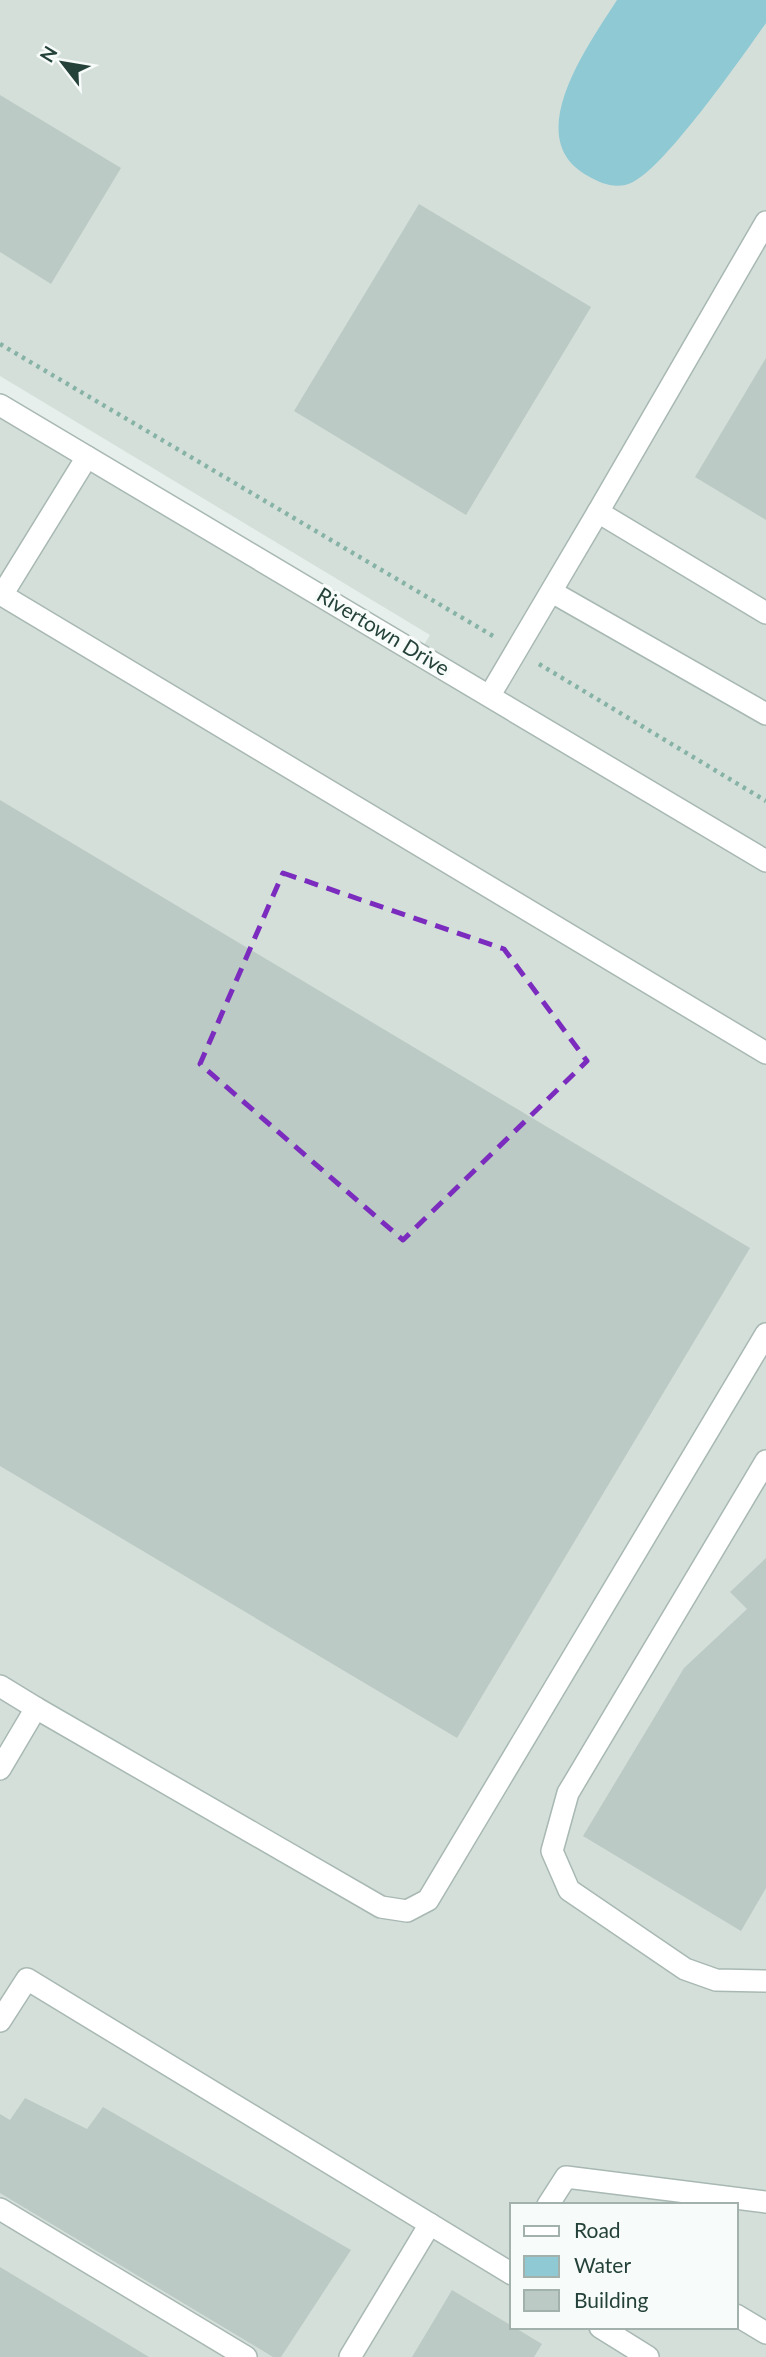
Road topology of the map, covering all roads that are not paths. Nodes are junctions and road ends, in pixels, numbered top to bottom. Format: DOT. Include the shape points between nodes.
graph roads {
  1 [pos="766,222"];
  2 [pos="0,405"];
  3 [pos="87,457"];
  4 [pos="598,512"];
  5 [pos="552,592"];
  6 [pos="766,614"];
  7 [pos="490,695"];
  8 [pos="766,714"];
  9 [pos="766,862"];
  10 [pos="766,1053"];
  11 [pos="766,1334"];
  12 [pos="766,1461"];
  13 [pos="0,1686"];
  14 [pos="36,1708"];
  15 [pos="0,1769"];
  16 [pos="766,1981"];
  17 [pos="0,2021"];
  18 [pos="766,2202"];
  19 [pos="551,2203"];
  20 [pos="0,2209"];
  21 [pos="430,2224"];
  22 [pos="510,2269"];
  23 [pos="738,2316"];
  24 [pos="601,2329"];
  25 [pos="766,2333"];
  26 [pos="616,2349"];
  27 [pos="246,2357"];
  28 [pos="350,2357"];
  29 [pos="648,2357"];
  1 -- 4 [label="street"];
  2 -- 3 [label="street, Rivertown Drive"];
  3 -- 7 [label="street, Rivertown Drive"];
  3 -- 10 [label="street" via="2,595"];
  4 -- 5 [label="street"];
  4 -- 6 [label="street"];
  5 -- 7 [label="street"];
  5 -- 8 [label="street"];
  7 -- 9 [label="street, Rivertown Drive"];
  11 -- 14 [label="street" via="428,1900 407,1911 380,1907"];
  12 -- 16 [label="street" via="568,1793 552,1851 569,1890 685,1969 716,1980"];
  13 -- 14 [label="street"];
  14 -- 15 [label="street"];
  17 -- 21 [label="street" via="27,1979"];
  18 -- 19 [label="street" via="566,2177"];
  20 -- 27 [label="street"];
  21 -- 22 [label="street"];
  21 -- 28 [label="street"];
  23 -- 25 [label="street"];
  24 -- 26 [label="street"];
  26 -- 29 [label="street"];
}
